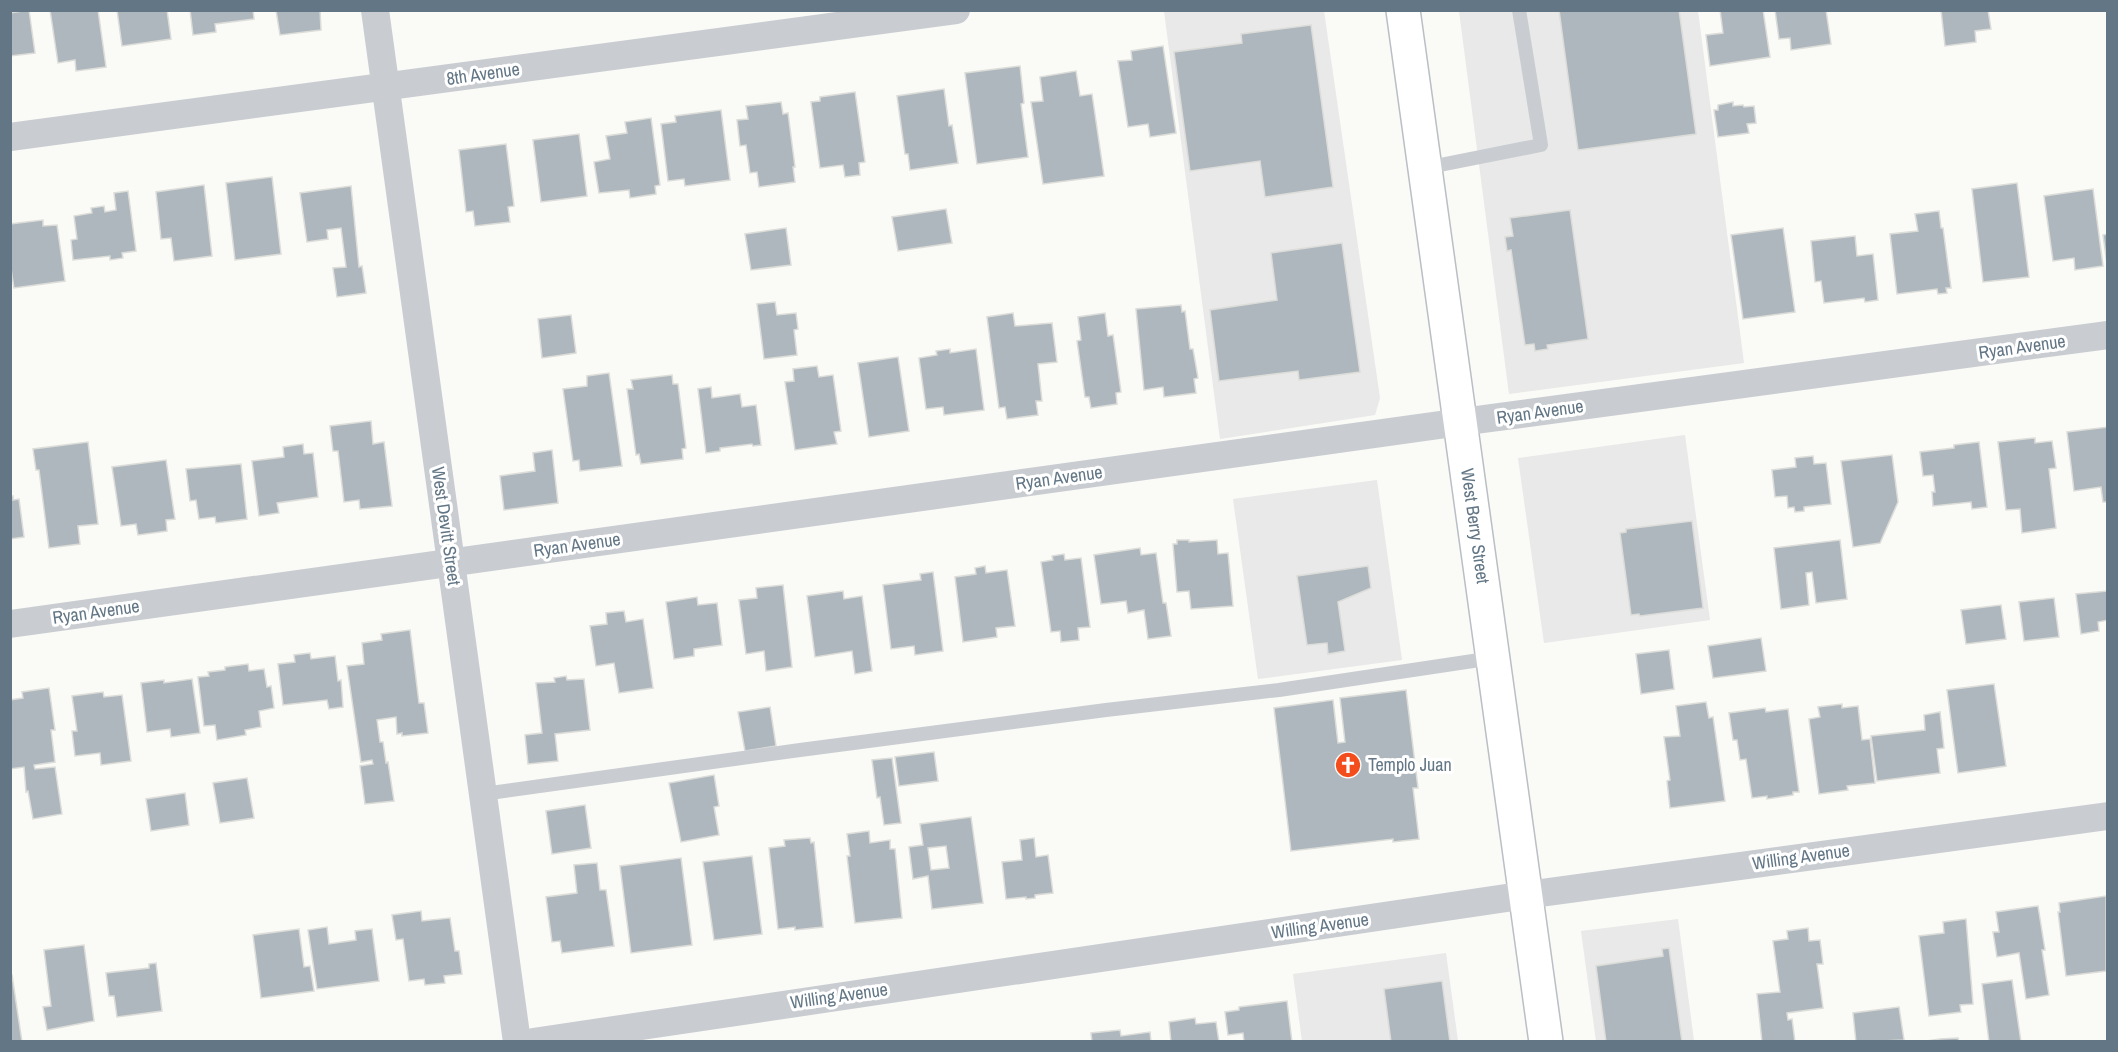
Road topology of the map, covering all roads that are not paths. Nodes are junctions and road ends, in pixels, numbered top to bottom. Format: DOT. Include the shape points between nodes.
graph roads {
  1 [pos="375,10"];
  2 [pos="956,10"];
  3 [pos="1403,10"];
  4 [pos="1519,10"];
  5 [pos="385,87"];
  6 [pos="10,137"];
  7 [pos="1425,168"];
  8 [pos="2108,335"];
  9 [pos="1461,422"];
  10 [pos="451,563"];
  11 [pos="10,624"];
  12 [pos="1493,658"];
  13 [pos="483,794"];
  14 [pos="2108,816"];
  15 [pos="1526,895"];
  16 [pos="517,1041"];
  17 [pos="533,1041"];
  18 [pos="1546,1041"];
  1 -- 5 [label="street, West Devitt Street"];
  2 -- 5 [label="street, 8th Avenue"];
  3 -- 7 [label="main road, West Berry Street"];
  4 -- 7 [label="lane" via="1541,145"];
  5 -- 6 [label="street, 8th Avenue"];
  5 -- 10 [label="street, West Devitt Street"];
  7 -- 9 [label="main road, West Berry Street"];
  8 -- 9 [label="street, Ryan Avenue"];
  9 -- 10 [label="street, Ryan Avenue"];
  9 -- 12 [label="main road, West Berry Street"];
  10 -- 11 [label="street, Ryan Avenue"];
  10 -- 13 [label="street, West Devitt Street"];
  12 -- 13 [label="lane" via="1279,690"];
  12 -- 15 [label="main road, West Berry Street"];
  13 -- 16 [label="street, West Devitt Street"];
  14 -- 15 [label="street, Willing Avenue"];
  15 -- 17 [label="street, Willing Avenue"];
  15 -- 18 [label="main road, West Berry Street"];
}
